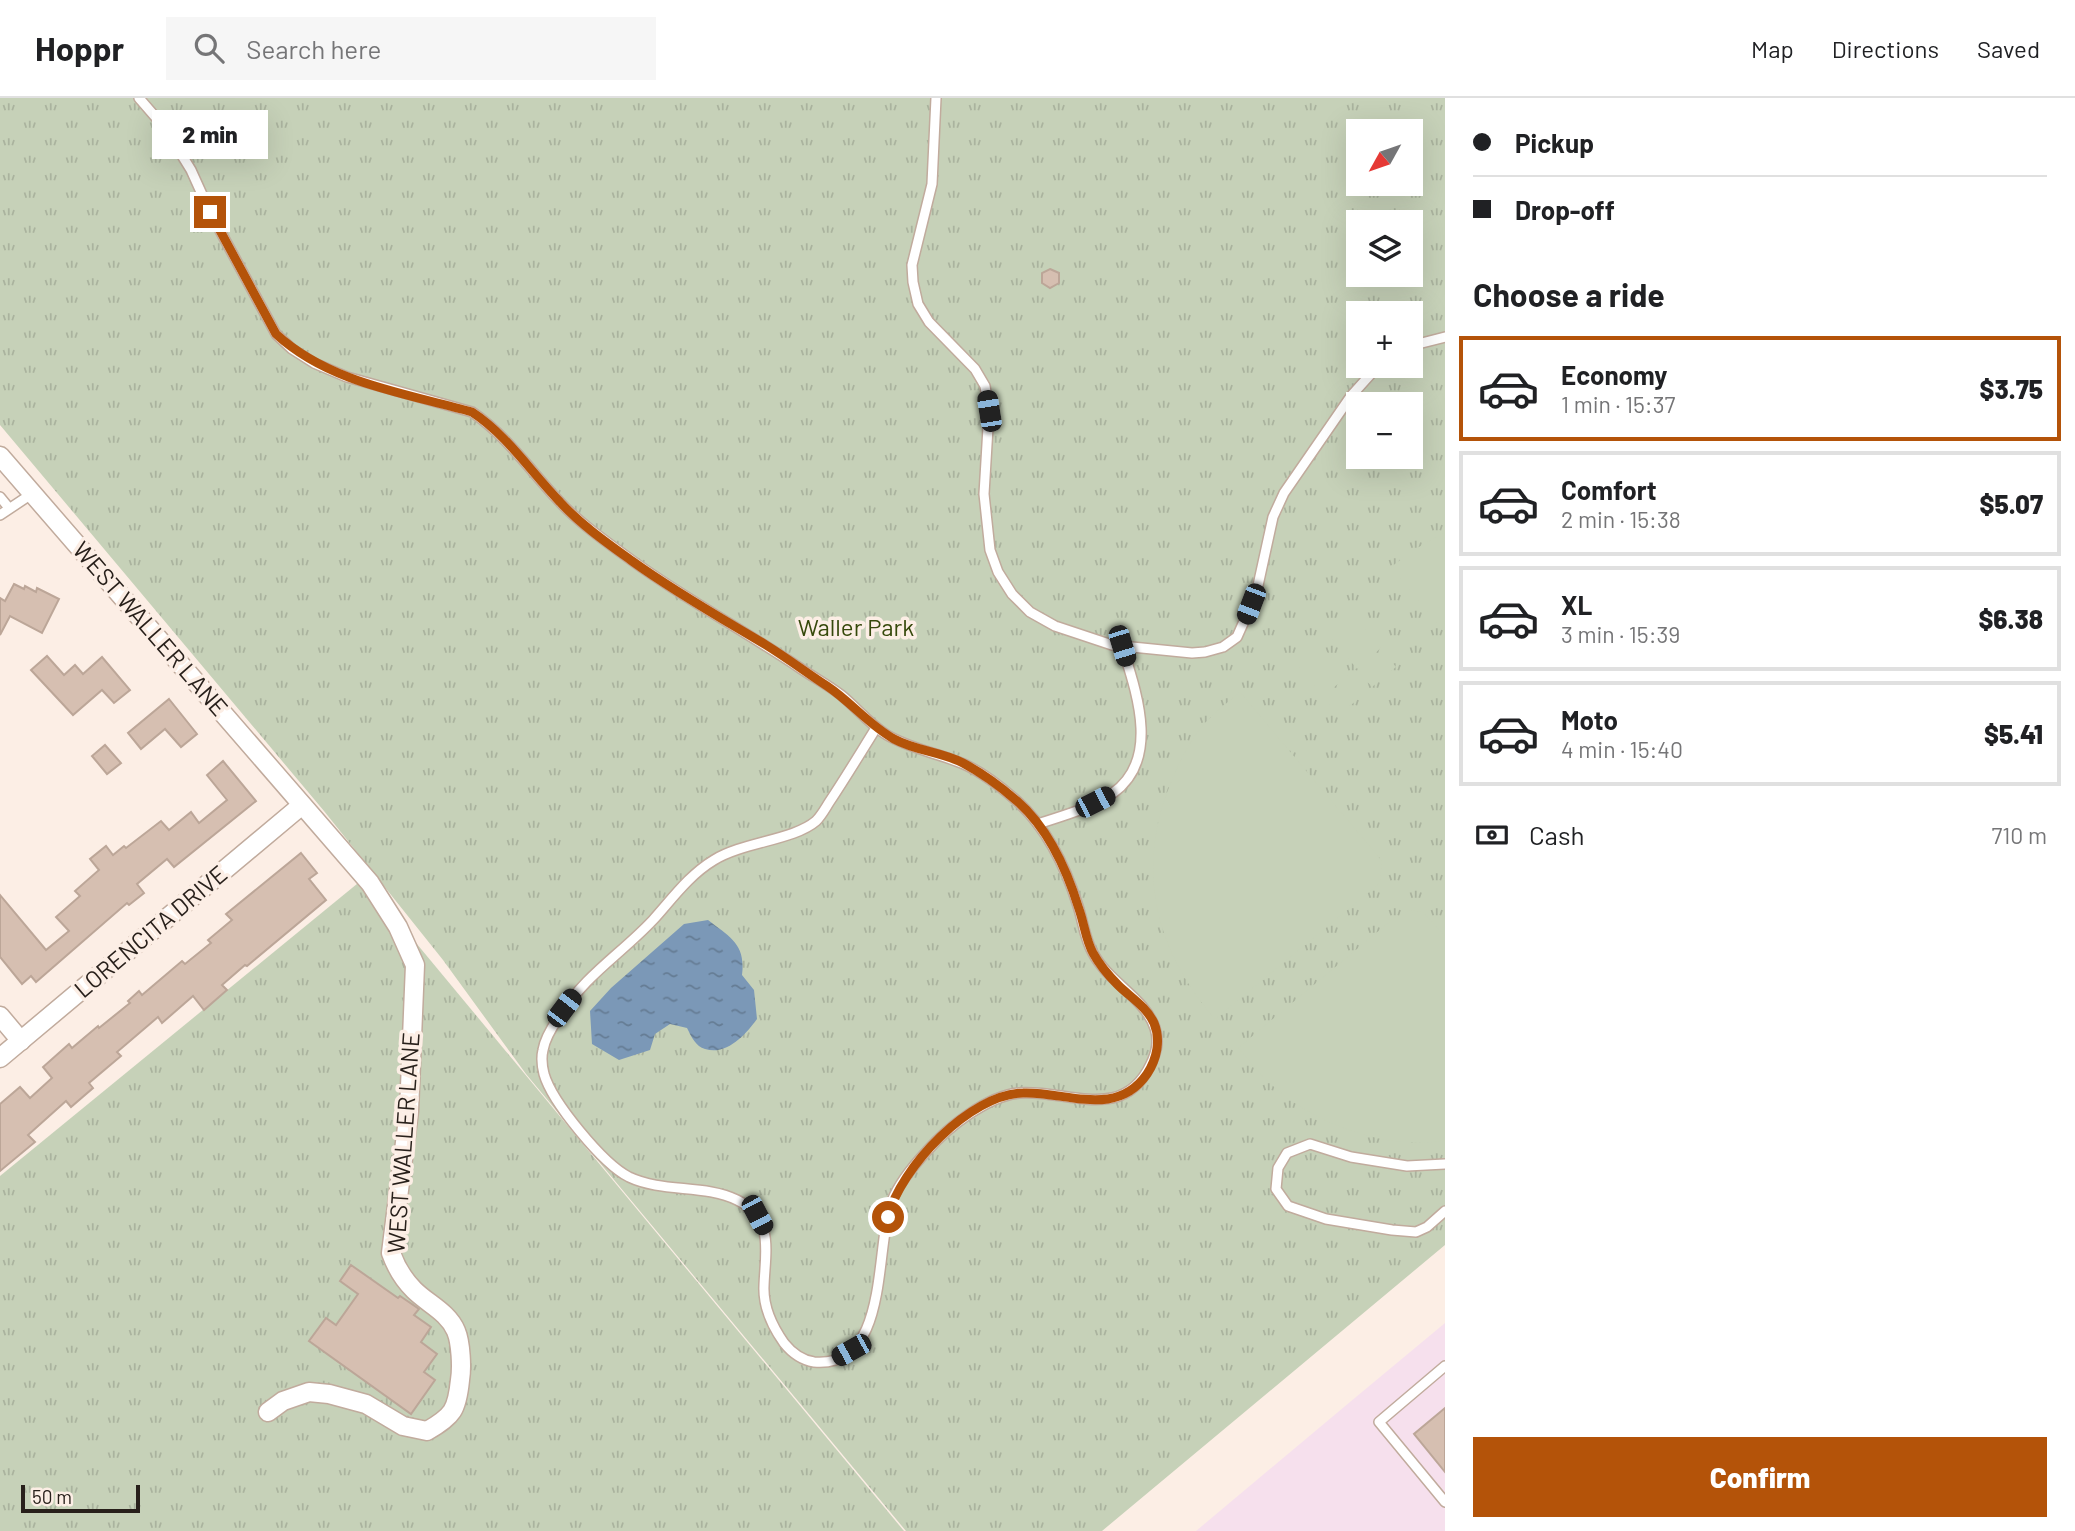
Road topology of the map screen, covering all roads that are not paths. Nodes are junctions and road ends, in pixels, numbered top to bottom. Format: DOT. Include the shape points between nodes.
graph roads {
  1 [pos="139,98"];
  2 [pos="936,98"];
  3 [pos="1445,337"];
  4 [pos="1423,343"];
  5 [pos="1367,378"];
  6 [pos="0,456"];
  7 [pos="33,493"];
  8 [pos="0,497"];
  9 [pos="9,508"];
  10 [pos="0,515"];
  11 [pos="1122,646"];
  12 [pos="876,727"];
  13 [pos="302,805"];
  14 [pos="1038,824"];
  15 [pos="0,1016"];
  16 [pos="21,1041"];
  17 [pos="0,1058"];
  18 [pos="1445,1164"];
  19 [pos="1445,1211"];
  20 [pos="1445,1367"];
  21 [pos="268,1412"];
  22 [pos="1445,1502"];
  1 -- 12 [label="lane" via="165,128 191,170 276,334 292,349 346,377 472,412 486,421 562,504 605,540 697,605 845,698"];
  2 -- 11 [label="lane" via="932,184 912,265 913,282 918,304 929,322 975,369 985,386 989,411 984,494 990,550 1012,594 1030,612 1055,626"];
  3 -- 4 [label="lane"];
  5 -- 11 [label="lane" via="1284,493 1273,517 1257,590 1237,637 1205,652"];
  6 -- 7 [label="street, WEST WALLER LANE"];
  7 -- 9 [label="lane"];
  7 -- 13 [label="street, WEST WALLER LANE"];
  8 -- 9 [label="lane"];
  9 -- 10 [label="lane"];
  11 -- 14 [label="lane" via="1140,712 1138,762 1113,793"];
  12 -- 14 [label="lane" via="919,750 961,762 1019,803"];
  12 -- 14 [label="lane" via="814,823 737,849 699,871 585,982 564,1008 543,1047 544,1078 555,1098 595,1148 625,1175 727,1196 742,1201 757,1215 767,1245 765,1302 770,1320 794,1355 813,1362 835,1359 851,1350 867,1331 892,1201 920,1158 960,1120 993,1101 1021,1093 1097,1101 1134,1087 1147,1074 1158,1040 1154,1024 1092,952 1069,876"];
  13 -- 16 [label="street, LORENCITA DRIVE"];
  13 -- 21 [label="street, WEST WALLER LANE" via="370,883 415,965 409,1111 391,1253 414,1289 443,1312 457,1332 462,1368 457,1405 427,1431 403,1426 366,1404 328,1394 309,1392"];
  15 -- 16 [label="street"];
  16 -- 17 [label="street, LORENCITA DRIVE"];
  18 -- 19 [label="lane" via="1407,1166 1351,1157 1310,1144 1287,1153 1278,1168 1276,1189 1287,1206 1326,1219 1392,1230 1416,1232"];
  20 -- 22 [label="lane" via="1379,1422"];
}
